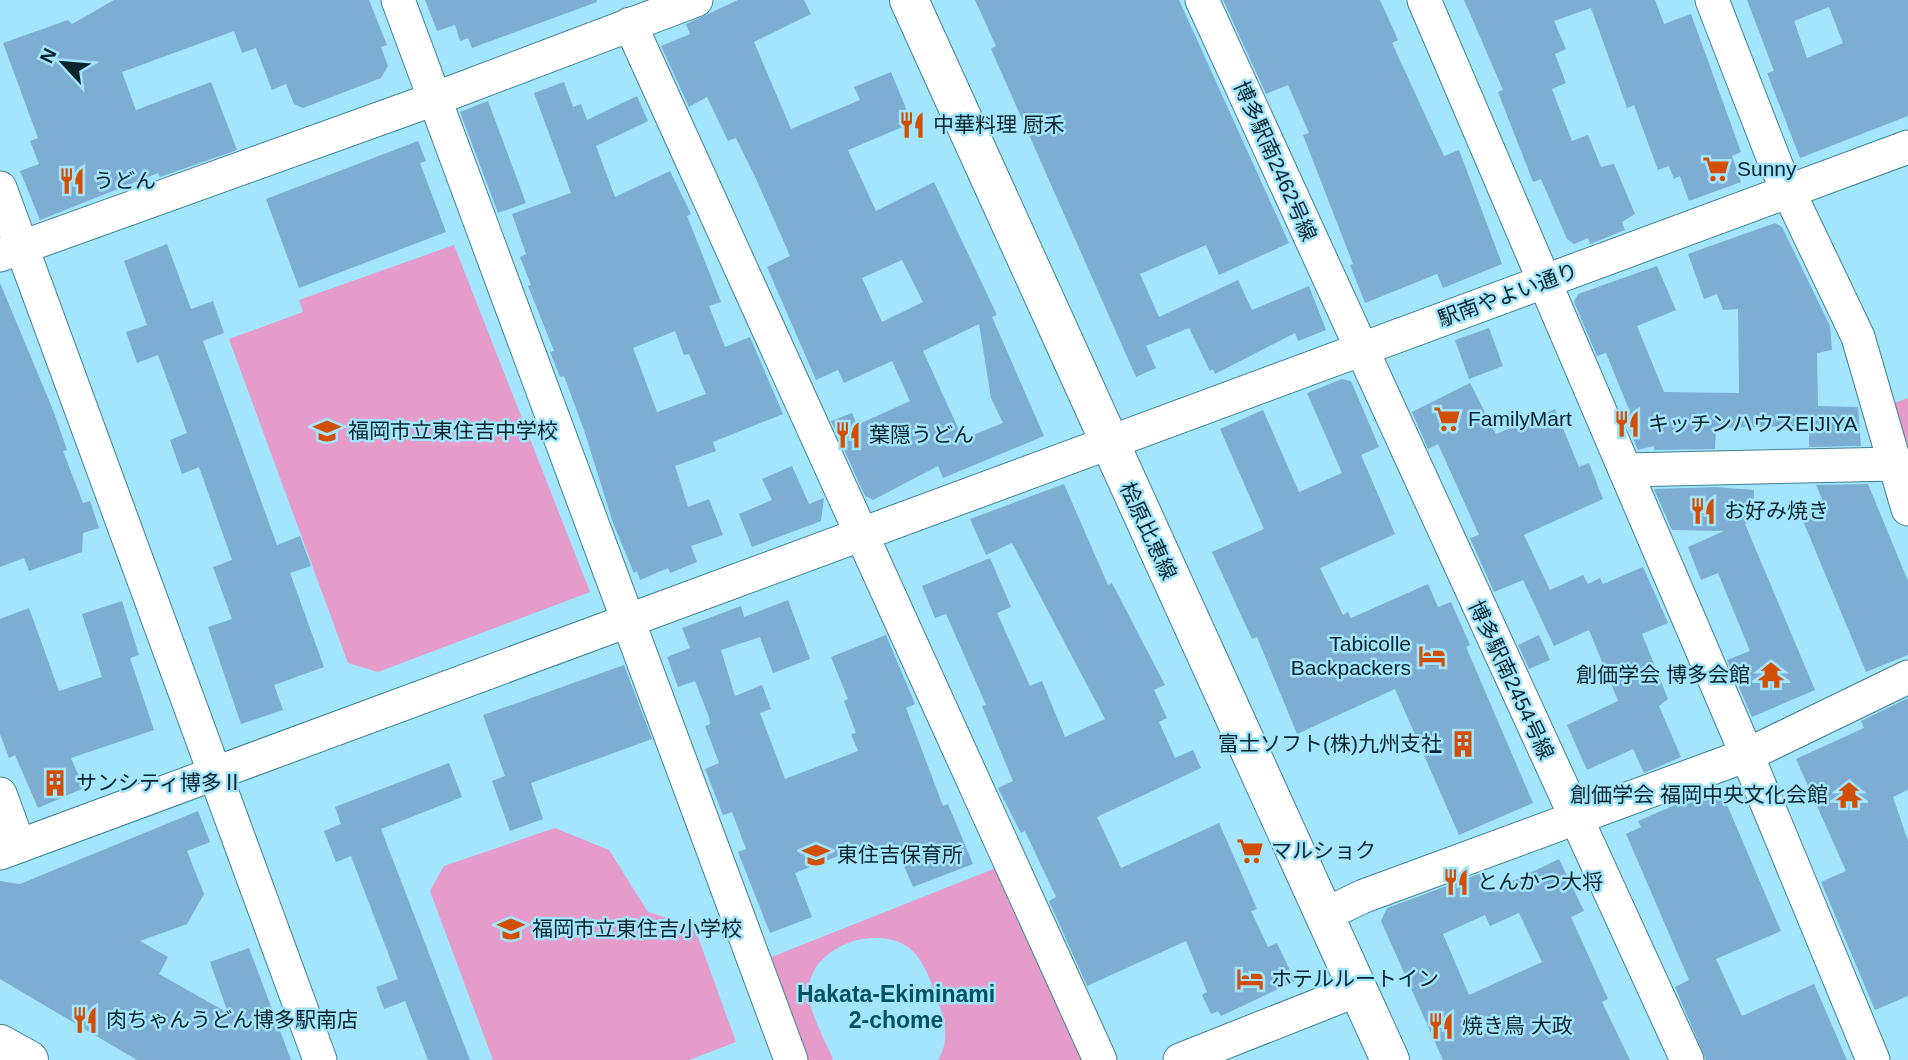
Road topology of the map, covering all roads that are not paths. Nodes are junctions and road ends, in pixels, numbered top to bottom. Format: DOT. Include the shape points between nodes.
graph roads {
  1 [pos="398,0"];
  2 [pos="696,0"];
  3 [pos="909,0"];
  4 [pos="1202,0"];
  5 [pos="1424,0"];
  6 [pos="1712,0"];
  7 [pos="631,24"];
  8 [pos="437,98"];
  9 [pos="1908,147"];
  10 [pos="0,187"];
  11 [pos="1788,192"];
  12 [pos="11,250"];
  13 [pos="1544,282"];
  14 [pos="1360,349"];
  15 [pos="1108,442"];
  16 [pos="1896,464"];
  17 [pos="1625,470"];
  18 [pos="1908,509"];
  19 [pos="860,533"];
  20 [pos="628,620"];
  21 [pos="1908,677"];
  22 [pos="1747,755"];
  23 [pos="217,774"];
  24 [pos="0,794"];
  25 [pos="1574,817"];
  26 [pos="9,850"];
  27 [pos="1324,915"];
  28 [pos="1357,990"];
  29 [pos="0,1044"];
  30 [pos="29,1060"];
  31 [pos="320,1060"];
  32 [pos="791,1060"];
  33 [pos="1100,1060"];
  34 [pos="1180,1060"];
  35 [pos="1390,1060"];
  36 [pos="1687,1060"];
  37 [pos="1873,1060"];
  1 -- 8 [label="street"];
  2 -- 7 [label="street"];
  3 -- 15 [label="main road, 桧原比恵線"];
  4 -- 14 [label="street, 博多駅南2462号線"];
  5 -- 13 [label="street"];
  6 -- 11 [label="street"];
  7 -- 8 [label="street"];
  7 -- 19 [label="street"];
  8 -- 12 [label="street"];
  8 -- 20 [label="street"];
  9 -- 11 [label="street, 駅南やよい通り"];
  10 -- 12 [label="street"];
  11 -- 13 [label="street, 駅南やよい通り"];
  11 -- 16 [label="street" via="1858,337"];
  12 -- 23 [label="street"];
  13 -- 14 [label="street, 駅南やよい通り"];
  13 -- 17 [label="street"];
  14 -- 15 [label="street, 駅南やよい通り"];
  14 -- 25 [label="street, 博多駅南2454号線"];
  15 -- 19 [label="street, 駅南やよい通り"];
  15 -- 27 [label="main road, 桧原比恵線"];
  16 -- 17 [label="street"];
  16 -- 18 [label="street"];
  17 -- 22 [label="street"];
  19 -- 20 [label="street, 駅南やよい通り"];
  19 -- 33 [label="street"];
  20 -- 23 [label="street, 駅南やよい通り"];
  20 -- 32 [label="street"];
  21 -- 22 [label="street"];
  22 -- 25 [label="street"];
  22 -- 37 [label="street"];
  23 -- 26 [label="street, 駅南やよい通り"];
  23 -- 31 [label="street"];
  24 -- 26 [label="street"];
  25 -- 27 [label="street"];
  25 -- 36 [label="street, 博多駅南2454号線"];
  27 -- 28 [label="main road, 桧原比恵線"];
  28 -- 34 [label="street"];
  28 -- 35 [label="main road, 桧原比恵線"];
  29 -- 30 [label="main road"];
}
